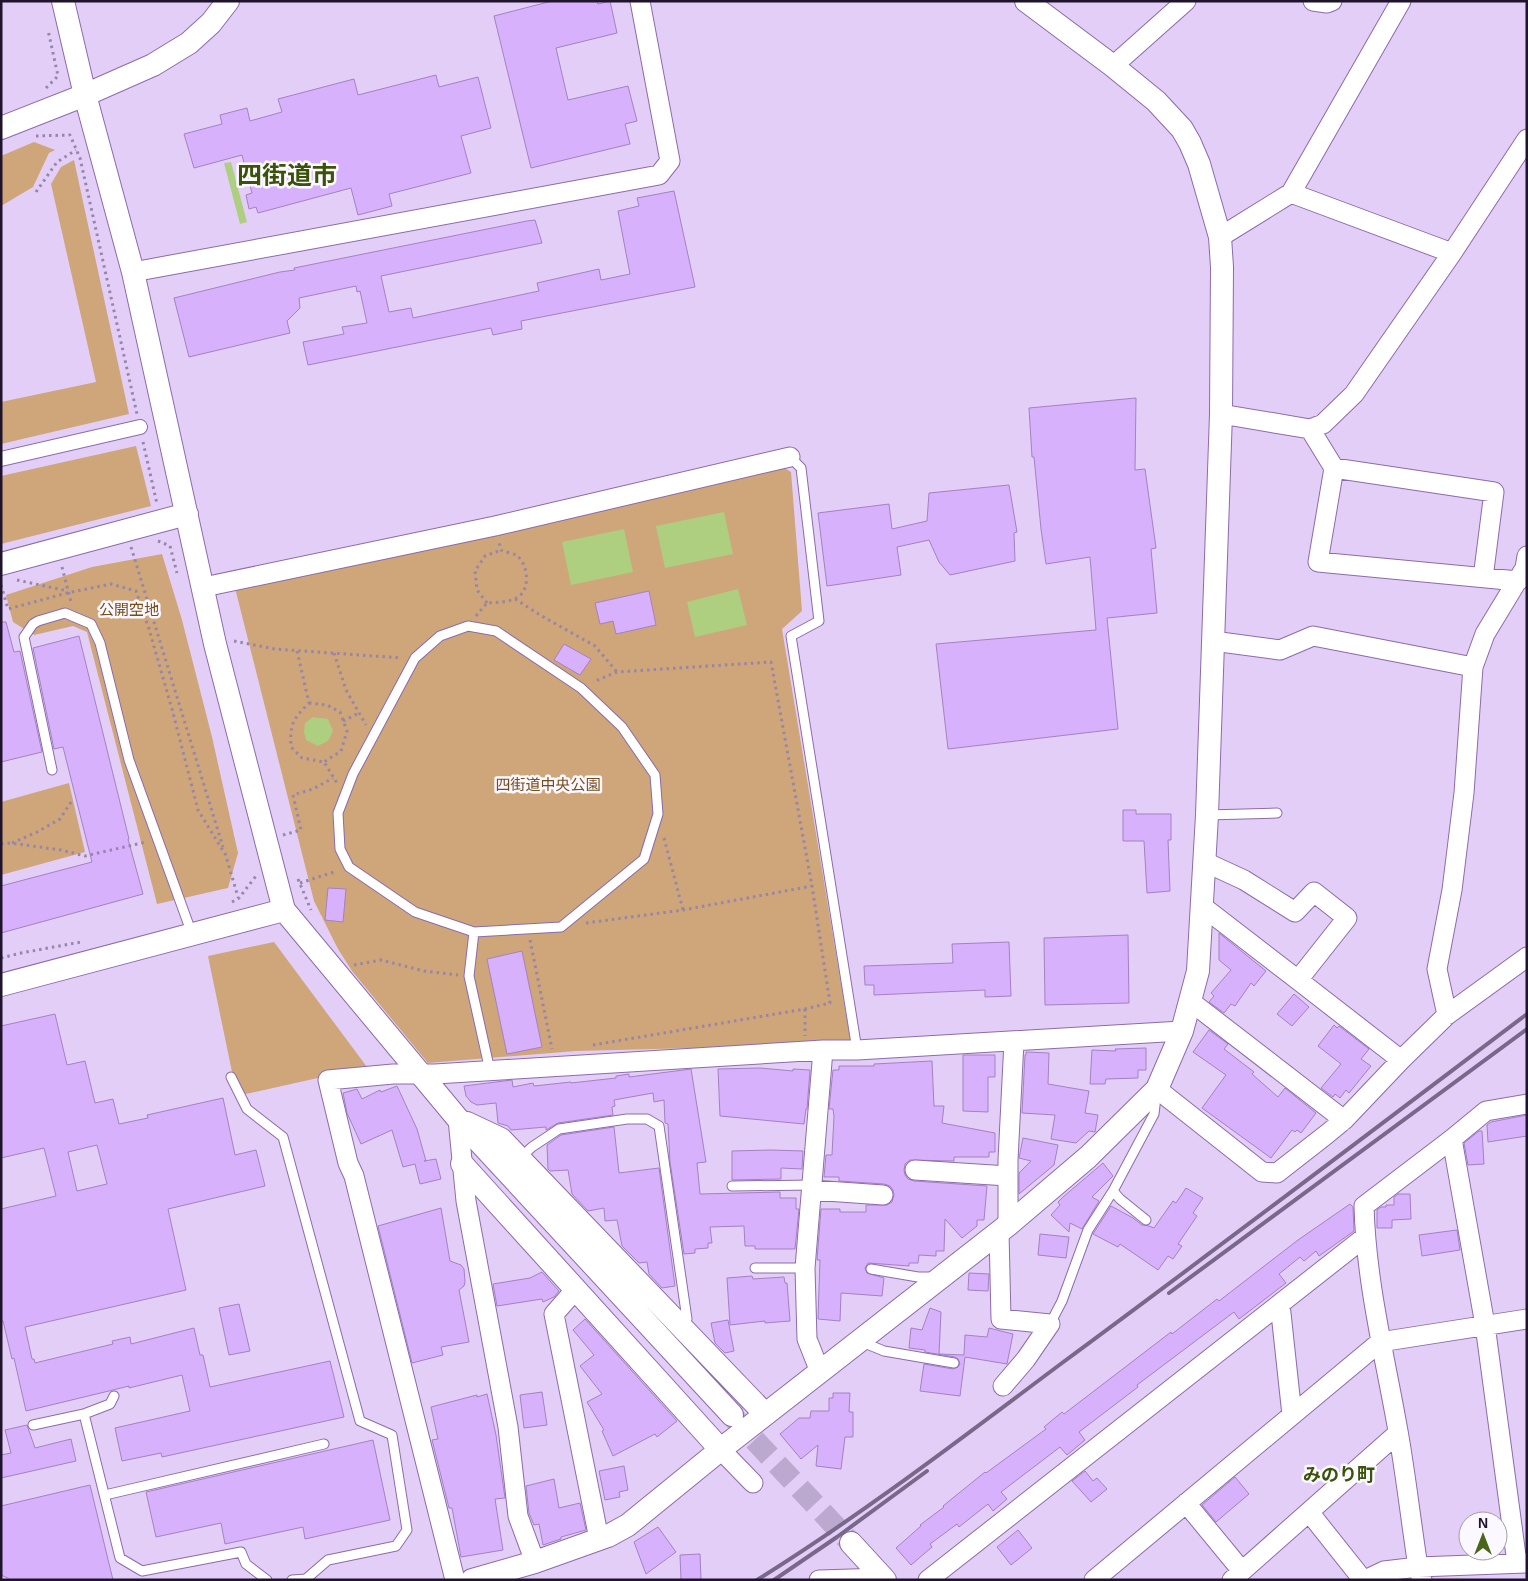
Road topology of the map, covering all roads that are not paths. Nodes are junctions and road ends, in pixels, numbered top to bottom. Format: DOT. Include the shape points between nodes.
graph roads {
  1 [pos="63,1"];
  2 [pos="228,1"];
  3 [pos="640,1"];
  4 [pos="1026,1"];
  5 [pos="1313,1"];
  6 [pos="1332,1"];
  7 [pos="1401,1"];
  8 [pos="1182,2"];
  9 [pos="1113,66"];
  10 [pos="85,95"];
  11 [pos="1,128"];
  12 [pos="1527,139"];
  13 [pos="1290,193"];
  14 [pos="1220,237"];
  15 [pos="1452,254"];
  16 [pos="133,272"];
  17 [pos="1221,414"];
  18 [pos="140,426"];
  19 [pos="1310,429"];
  20 [pos="790,457"];
  21 [pos="1,459"];
  22 [pos="1334,468"];
  23 [pos="187,514"];
  24 [pos="1,564"];
  25 [pos="1524,570"];
  26 [pos="1483,578"];
  27 [pos="204,587"];
  28 [pos="1214,641"];
  29 [pos="1473,667"];
  30 [pos="52,770"];
  31 [pos="1277,813"];
  32 [pos="1207,815"];
  33 [pos="1205,862"];
  34 [pos="1202,906"];
  35 [pos="284,910"];
  36 [pos="474,932"];
  37 [pos="192,934"];
  38 [pos="1527,957"];
  39 [pos="1298,980"];
  40 [pos="1,985"];
  41 [pos="1190,1001"];
  42 [pos="1447,1015"];
  43 [pos="1182,1031"];
  44 [pos="1014,1041"];
  45 [pos="857,1050"];
  46 [pos="814,1051"];
  47 [pos="1400,1060"];
  48 [pos="490,1071"];
  49 [pos="422,1075"];
  50 [pos="230,1077"];
  51 [pos="1157,1089"];
  52 [pos="1527,1104"];
  53 [pos="458,1119"];
  54 [pos="1344,1120"];
  55 [pos="1452,1139"];
  56 [pos="520,1158"];
  57 [pos="462,1164"];
  58 [pos="914,1170"];
  59 [pos="1008,1176"];
  60 [pos="732,1186"];
  61 [pos="812,1187"];
  62 [pos="1113,1191"];
  63 [pos="883,1195"];
  64 [pos="1146,1220"];
  65 [pos="1004,1228"];
  66 [pos="1365,1237"];
  67 [pos="755,1268"];
  68 [pos="805,1268"];
  69 [pos="871,1269"];
  70 [pos="940,1277"];
  71 [pos="576,1289"];
  72 [pos="1280,1304"];
  73 [pos="1527,1319"];
  74 [pos="1050,1324"];
  75 [pos="1485,1325"];
  76 [pos="683,1329"];
  77 [pos="860,1341"];
  78 [pos="1380,1342"];
  79 [pos="954,1364"];
  80 [pos="820,1372"];
  81 [pos="1003,1386"];
  82 [pos="114,1396"];
  83 [pos="84,1414"];
  84 [pos="765,1414"];
  85 [pos="732,1415"];
  86 [pos="1292,1415"];
  87 [pos="33,1425"];
  88 [pos="1398,1433"];
  89 [pos="324,1444"];
  90 [pos="721,1450"];
  91 [pos="753,1483"];
  92 [pos="105,1495"];
  93 [pos="1186,1503"];
  94 [pos="1309,1512"];
  95 [pos="599,1539"];
  96 [pos="851,1543"];
  97 [pos="535,1562"];
  98 [pos="1522,1563"];
  99 [pos="1420,1573"];
  100 [pos="1237,1575"];
  101 [pos="307,1579"];
  102 [pos="884,1579"];
  103 [pos="267,1580"];
  104 [pos="292,1580"];
  105 [pos="455,1580"];
  106 [pos="472,1580"];
  107 [pos="819,1580"];
  108 [pos="928,1580"];
  109 [pos="1094,1580"];
  110 [pos="1364,1580"];
  1 -- 10 [label="street"];
  2 -- 10 [label="street" via="211,23 189,43 153,65"];
  3 -- 16 [label="street" via="670,161 659,175"];
  4 -- 9 [label="street"];
  5 -- 6 [label="street"];
  7 -- 13 [label="street"];
  8 -- 9 [label="street"];
  9 -- 14 [label="street" via="1156,101 1182,129 1199,164"];
  10 -- 11 [label="street"];
  10 -- 16 [label="street"];
  12 -- 15 [label="street"];
  13 -- 14 [label="street"];
  13 -- 15 [label="street"];
  14 -- 17 [label="street"];
  15 -- 19 [label="street" via="1354,394 1324,424"];
  16 -- 23 [label="street"];
  17 -- 19 [label="street"];
  17 -- 28 [label="street"];
  18 -- 21 [label="street"];
  19 -- 22 [label="street"];
  20 -- 27 [label="street" via="495,526"];
  20 -- 45 [label="lane" via="801,468 819,621 791,636"];
  22 -- 26 [label="street" via="1494,492"];
  22 -- 26 [label="street" via="1318,562"];
  23 -- 24 [label="street"];
  23 -- 27 [label="street"];
  25 -- 26 [label="street"];
  25 -- 29 [label="street" via="1485,634"];
  27 -- 35 [label="street" via="215,644"];
  28 -- 29 [label="street" via="1280,650 1313,636"];
  28 -- 32 [label="street"];
  29 -- 42 [label="street" via="1464,794 1452,890 1437,969"];
  30 -- 37 [label="lane" via="24,637 38,621 65,614 91,624 100,643 130,760"];
  31 -- 32 [label="lane"];
  32 -- 33 [label="street"];
  33 -- 34 [label="street"];
  33 -- 39 [label="street" via="1244,880 1296,912 1314,892 1347,918"];
  34 -- 39 [label="street"];
  34 -- 41 [label="street" via="1198,971"];
  35 -- 37 [label="street"];
  35 -- 49 [label="street"];
  36 -- 36 [label="lane" via="415,912 348,867 340,849 338,813 352,774 415,658 440,636 468,626 496,631 580,688 622,727 655,775 658,814 644,859 561,927"];
  36 -- 48 [label="lane" via="469,976"];
  37 -- 40 [label="street"];
  38 -- 42 [label="street"];
  39 -- 47 [label="street"];
  41 -- 43 [label="street"];
  41 -- 54 [label="street"];
  42 -- 47 [label="street"];
  43 -- 44 [label="street"];
  43 -- 51 [label="street"];
  44 -- 45 [label="street"];
  44 -- 59 [label="street"];
  45 -- 46 [label="street"];
  46 -- 48 [label="street"];
  46 -- 61 [label="street"];
  47 -- 54 [label="street"];
  48 -- 49 [label="street"];
  49 -- 53 [label="street"];
  49 -- 105 [label="street" via="393,1074 328,1080"];
  50 -- 101 [label="lane" via="247,1109 283,1136 360,1421 392,1435 407,1530 396,1546 328,1560"];
  51 -- 54 [label="street" via="1262,1172 1277,1173"];
  51 -- 62 [label="lane" via="1154,1114"];
  51 -- 65 [label="street" via="1088,1157"];
  52 -- 55 [label="street" via="1486,1111"];
  53 -- 56 [label="street" via="501,1139"];
  53 -- 57 [label="street"];
  53 -- 85 [label="street"];
  55 -- 66 [label="street" via="1364,1206"];
  55 -- 75 [label="street"];
  56 -- 76 [label="street"];
  56 -- 76 [label="lane" via="559,1129 627,1119 647,1119 659,1126 687,1319"];
  57 -- 71 [label="street"];
  57 -- 97 [label="street" via="508,1427 518,1516"];
  58 -- 59 [label="street"];
  59 -- 65 [label="street"];
  60 -- 61 [label="lane"];
  61 -- 63 [label="street"];
  61 -- 68 [label="street"];
  62 -- 64 [label="lane"];
  62 -- 74 [label="lane" via="1088,1230 1062,1301"];
  65 -- 70 [label="street"];
  65 -- 74 [label="street" via="1001,1319"];
  66 -- 72 [label="street"];
  66 -- 78 [label="street"];
  67 -- 68 [label="lane"];
  68 -- 80 [label="street" via="807,1339"];
  69 -- 70 [label="lane" via="918,1277"];
  70 -- 77 [label="street"];
  71 -- 90 [label="street"];
  71 -- 95 [label="street" via="554,1314"];
  72 -- 86 [label="street"];
  72 -- 108 [label="street"];
  73 -- 75 [label="street"];
  74 -- 81 [label="street" via="1026,1360"];
  75 -- 78 [label="street"];
  75 -- 98 [label="street"];
  76 -- 84 [label="street"];
  77 -- 79 [label="lane" via="884,1351"];
  77 -- 80 [label="street"];
  78 -- 86 [label="street"];
  78 -- 88 [label="street"];
  80 -- 84 [label="street"];
  82 -- 83 [label="lane" via="110,1404"];
  83 -- 87 [label="lane"];
  83 -- 92 [label="lane"];
  84 -- 90 [label="street"];
  86 -- 93 [label="street"];
  88 -- 94 [label="street"];
  88 -- 99 [label="street"];
  89 -- 92 [label="lane"];
  90 -- 91 [label="street"];
  90 -- 95 [label="street" via="628,1525"];
  92 -- 103 [label="lane" via="120,1558 142,1572 241,1552 246,1564"];
  93 -- 100 [label="street"];
  93 -- 109 [label="street"];
  94 -- 100 [label="street"];
  94 -- 110 [label="street"];
  95 -- 97 [label="street"];
  96 -- 102 [label="street"];
  97 -- 106 [label="street"];
  98 -- 99 [label="street"];
  99 -- 110 [label="street" via="1384,1571"];
  101 -- 104 [label="lane"];
  102 -- 107 [label="street"];
}
